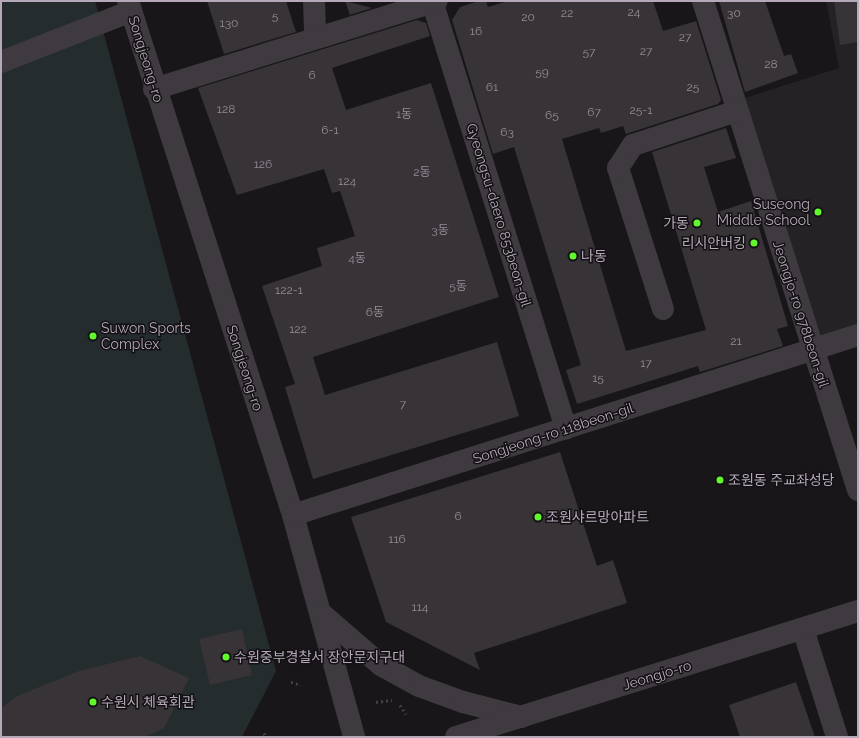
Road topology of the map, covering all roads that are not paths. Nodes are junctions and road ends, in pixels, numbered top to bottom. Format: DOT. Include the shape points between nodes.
graph roads {
  1 [pos="314,1"];
  2 [pos="703,1"];
  3 [pos="434,2"];
  4 [pos="129,6"];
  5 [pos="316,38"];
  6 [pos="1,62"];
  7 [pos="154,88"];
  8 [pos="737,111"];
  9 [pos="663,308"];
  10 [pos="858,335"];
  11 [pos="812,350"];
  12 [pos="566,429"];
  13 [pos="858,490"];
  14 [pos="293,515"];
  15 [pos="858,612"];
  16 [pos="323,616"];
  17 [pos="803,629"];
  18 [pos="521,717"];
  19 [pos="354,737"];
  20 [pos="456,737"];
  21 [pos="837,737"];
  1 -- 5 [label="street"];
  2 -- 8 [label="street, Jeongjo-ro 978beon-gil"];
  3 -- 5 [label="street"];
  3 -- 12 [label="street, Gyeongsu-daero 853beon-gil"];
  4 -- 6 [label="street"];
  4 -- 7 [label="street, Songjeong-ro"];
  5 -- 7 [label="street"];
  7 -- 14 [label="street, Songjeong-ro"];
  8 -- 9 [label="street" via="633,145 618,168"];
  8 -- 11 [label="street, Jeongjo-ro 978beon-gil"];
  10 -- 11 [label="street, Songjeong-ro 118beon-gil"];
  11 -- 12 [label="street, Songjeong-ro 118beon-gil"];
  11 -- 13 [label="street, Jeongjo-ro 978beon-gil"];
  12 -- 14 [label="street, Songjeong-ro 118beon-gil"];
  14 -- 16 [label="street, Songjeong-ro"];
  15 -- 17 [label="street, Jeongjo-ro"];
  16 -- 18 [label="street" via="381,665 419,686 463,702"];
  16 -- 19 [label="street, Songjeong-ro"];
  17 -- 18 [label="street, Jeongjo-ro"];
  17 -- 21 [label="street"];
  18 -- 20 [label="street, Jeongjo-ro"];
}
